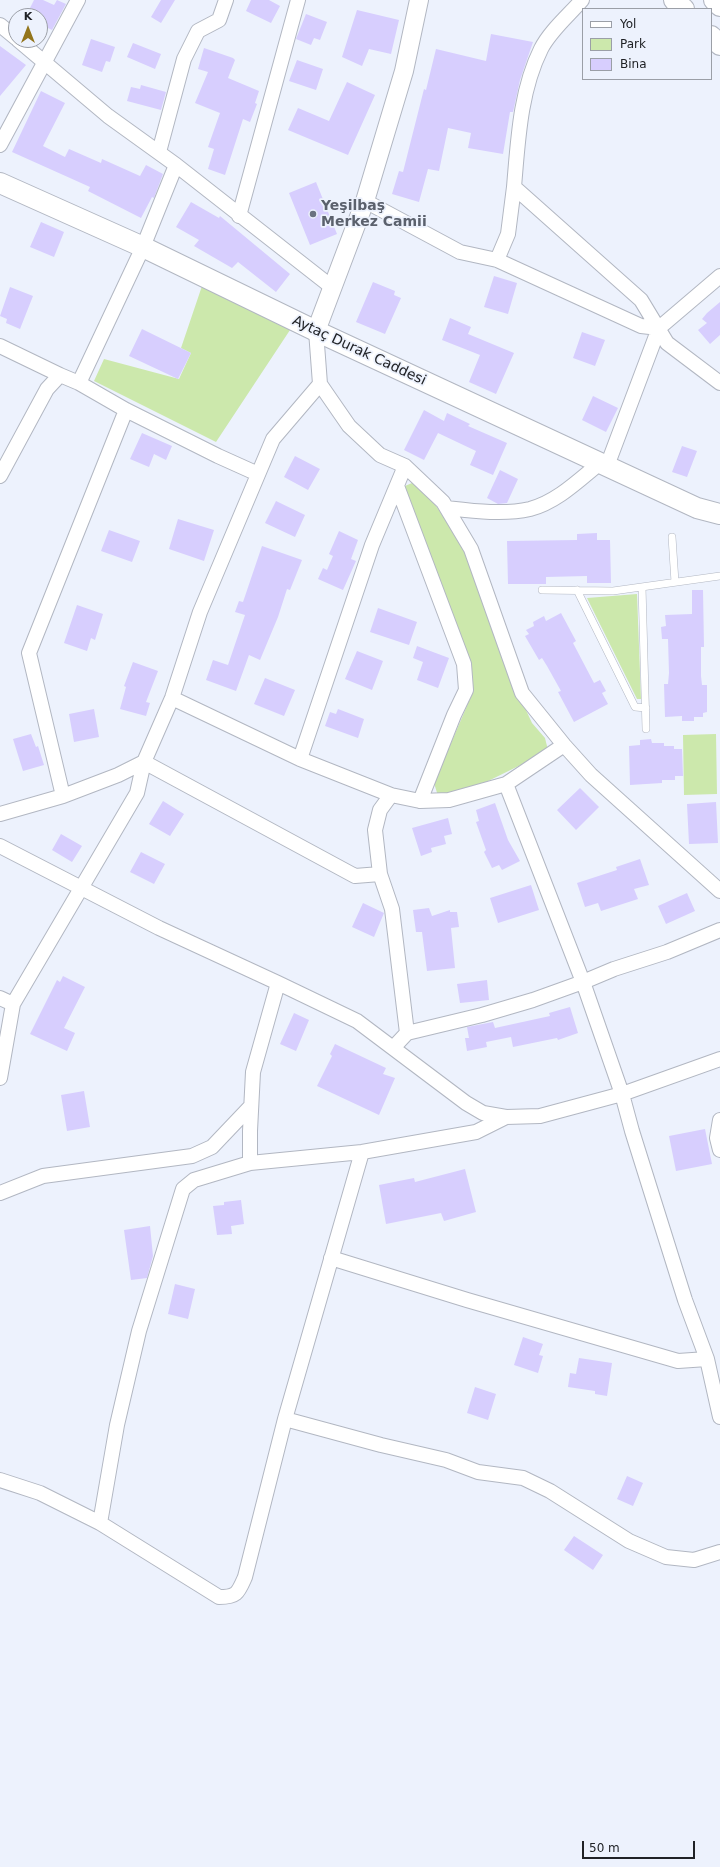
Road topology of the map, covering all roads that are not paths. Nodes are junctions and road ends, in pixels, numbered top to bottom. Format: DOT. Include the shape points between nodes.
graph roads {
  1 [pos="78,0"];
  2 [pos="226,0"];
  3 [pos="298,0"];
  4 [pos="419,0"];
  5 [pos="582,0"];
  6 [pos="674,0"];
  7 [pos="714,0"];
  8 [pos="720,6"];
  9 [pos="683,8"];
  10 [pos="0,25"];
  11 [pos="8,32"];
  12 [pos="712,37"];
  13 [pos="720,45"];
  14 [pos="28,48"];
  15 [pos="44,62"];
  16 [pos="0,145"];
  17 [pos="159,152"];
  18 [pos="176,165"];
  19 [pos="0,183"];
  20 [pos="514,187"];
  21 [pos="365,201"];
  22 [pos="239,216"];
  23 [pos="143,247"];
  24 [pos="496,260"];
  25 [pos="720,276"];
  26 [pos="333,288"];
  27 [pos="659,328"];
  28 [pos="316,331"];
  29 [pos="0,346"];
  30 [pos="60,376"];
  31 [pos="79,383"];
  32 [pos="720,383"];
  33 [pos="320,384"];
  34 [pos="126,410"];
  35 [pos="603,464"];
  36 [pos="405,466"];
  37 [pos="258,474"];
  38 [pos="0,476"];
  39 [pos="396,486"];
  40 [pos="447,508"];
  41 [pos="720,514"];
  42 [pos="672,537"];
  43 [pos="720,576"];
  44 [pos="675,582"];
  45 [pos="642,587"];
  46 [pos="542,590"];
  47 [pos="577,590"];
  48 [pos="172,698"];
  49 [pos="646,708"];
  50 [pos="646,729"];
  51 [pos="564,745"];
  52 [pos="300,759"];
  53 [pos="144,762"];
  54 [pos="506,784"];
  55 [pos="391,795"];
  56 [pos="63,796"];
  57 [pos="420,801"];
  58 [pos="0,814"];
  59 [pos="0,846"];
  60 [pos="380,874"];
  61 [pos="81,889"];
  62 [pos="720,891"];
  63 [pos="720,930"];
  64 [pos="583,982"];
  65 [pos="278,983"];
  66 [pos="0,998"];
  67 [pos="13,1004"];
  68 [pos="407,1033"];
  69 [pos="393,1048"];
  70 [pos="720,1059"];
  71 [pos="0,1078"];
  72 [pos="622,1094"];
  73 [pos="251,1106"];
  74 [pos="506,1117"];
  75 [pos="720,1120"];
  76 [pos="720,1150"];
  77 [pos="362,1152"];
  78 [pos="250,1163"];
  79 [pos="0,1193"];
  80 [pos="331,1258"];
  81 [pos="707,1359"];
  82 [pos="720,1417"];
  83 [pos="285,1419"];
  84 [pos="0,1480"];
  85 [pos="100,1523"];
  86 [pos="720,1552"];
  1 -- 15 [label="street"];
  2 -- 17 [label="street" via="219,20 198,31 184,59"];
  3 -- 22 [label="street"];
  4 -- 21 [label="street" via="404,71"];
  5 -- 20 [label="street" via="541,49 532,71 522,113"];
  6 -- 9 [label="main road"];
  7 -- 8 [label="main road"];
  10 -- 11 [label="street"];
  12 -- 13 [label="main road"];
  14 -- 15 [label="street"];
  15 -- 16 [label="street"];
  15 -- 17 [label="street" via="108,116"];
  17 -- 18 [label="street"];
  18 -- 22 [label="street"];
  18 -- 23 [label="street"];
  19 -- 23 [label="main road, Aytaç Durak Caddesi"];
  20 -- 24 [label="street" via="508,234"];
  20 -- 27 [label="street" via="641,300"];
  21 -- 24 [label="street" via="460,252"];
  21 -- 26 [label="street"];
  22 -- 26 [label="street"];
  23 -- 28 [label="main road, Aytaç Durak Caddesi"];
  23 -- 31 [label="street"];
  24 -- 27 [label="street" via="641,326"];
  25 -- 27 [label="street"];
  26 -- 28 [label="street"];
  27 -- 32 [label="street" via="667,343"];
  27 -- 35 [label="street"];
  28 -- 33 [label="street"];
  28 -- 35 [label="main road, Aytaç Durak Caddesi"];
  29 -- 30 [label="street"];
  30 -- 31 [label="street"];
  30 -- 38 [label="street" via="46,389"];
  31 -- 34 [label="street"];
  33 -- 36 [label="street" via="349,426 380,455"];
  33 -- 37 [label="street" via="273,439"];
  34 -- 37 [label="street"];
  34 -- 56 [label="street" via="29,652"];
  35 -- 40 [label="street" via="553,499 530,509 490,512"];
  35 -- 41 [label="main road, Aytaç Durak Caddesi" via="697,508"];
  36 -- 39 [label="street"];
  36 -- 40 [label="street"];
  37 -- 48 [label="street" via="200,612"];
  39 -- 52 [label="street" via="372,545"];
  39 -- 57 [label="street" via="464,664 466,690"];
  40 -- 51 [label="street" via="471,549 522,692"];
  42 -- 44 [label="lane"];
  43 -- 44 [label="lane"];
  44 -- 45 [label="lane"];
  45 -- 47 [label="lane" via="613,591"];
  45 -- 49 [label="lane"];
  46 -- 47 [label="lane"];
  47 -- 49 [label="lane" via="635,707"];
  48 -- 52 [label="street"];
  48 -- 53 [label="street"];
  49 -- 50 [label="lane"];
  51 -- 54 [label="street"];
  51 -- 62 [label="street" via="591,775"];
  52 -- 55 [label="street"];
  53 -- 56 [label="street"];
  53 -- 60 [label="street" via="355,876"];
  53 -- 61 [label="street" via="137,793"];
  54 -- 57 [label="street" via="449,800"];
  54 -- 64 [label="street"];
  55 -- 57 [label="street"];
  55 -- 60 [label="street" via="380,810 375,830"];
  56 -- 58 [label="street"];
  59 -- 61 [label="street"];
  60 -- 68 [label="street" via="392,909"];
  61 -- 65 [label="street"];
  61 -- 67 [label="street"];
  63 -- 64 [label="street"];
  64 -- 68 [label="street" via="519,1004"];
  64 -- 72 [label="street"];
  65 -- 69 [label="street" via="357,1021"];
  65 -- 73 [label="street" via="253,1072"];
  66 -- 67 [label="street"];
  67 -- 71 [label="street"];
  68 -- 69 [label="street"];
  69 -- 74 [label="street" via="466,1104 483,1113"];
  70 -- 72 [label="street"];
  72 -- 74 [label="street" via="540,1116"];
  72 -- 81 [label="street" via="685,1300"];
  73 -- 78 [label="street"];
  73 -- 79 [label="street" via="212,1147 192,1156 43,1176"];
  74 -- 77 [label="street" via="476,1132"];
  75 -- 76 [label="street" via="717,1138"];
  77 -- 78 [label="street"];
  77 -- 80 [label="street"];
  78 -- 85 [label="street" via="194,1180 182,1189 139,1331 116,1424"];
  80 -- 81 [label="street" via="678,1361"];
  80 -- 83 [label="street"];
  81 -- 82 [label="street"];
  83 -- 85 [label="street" via="239,1592 230,1597 218,1597"];
  83 -- 86 [label="street" via="446,1460 478,1472 524,1478 550,1491 629,1540 666,1557 694,1560"];
  84 -- 85 [label="street" via="40,1493"];
}
